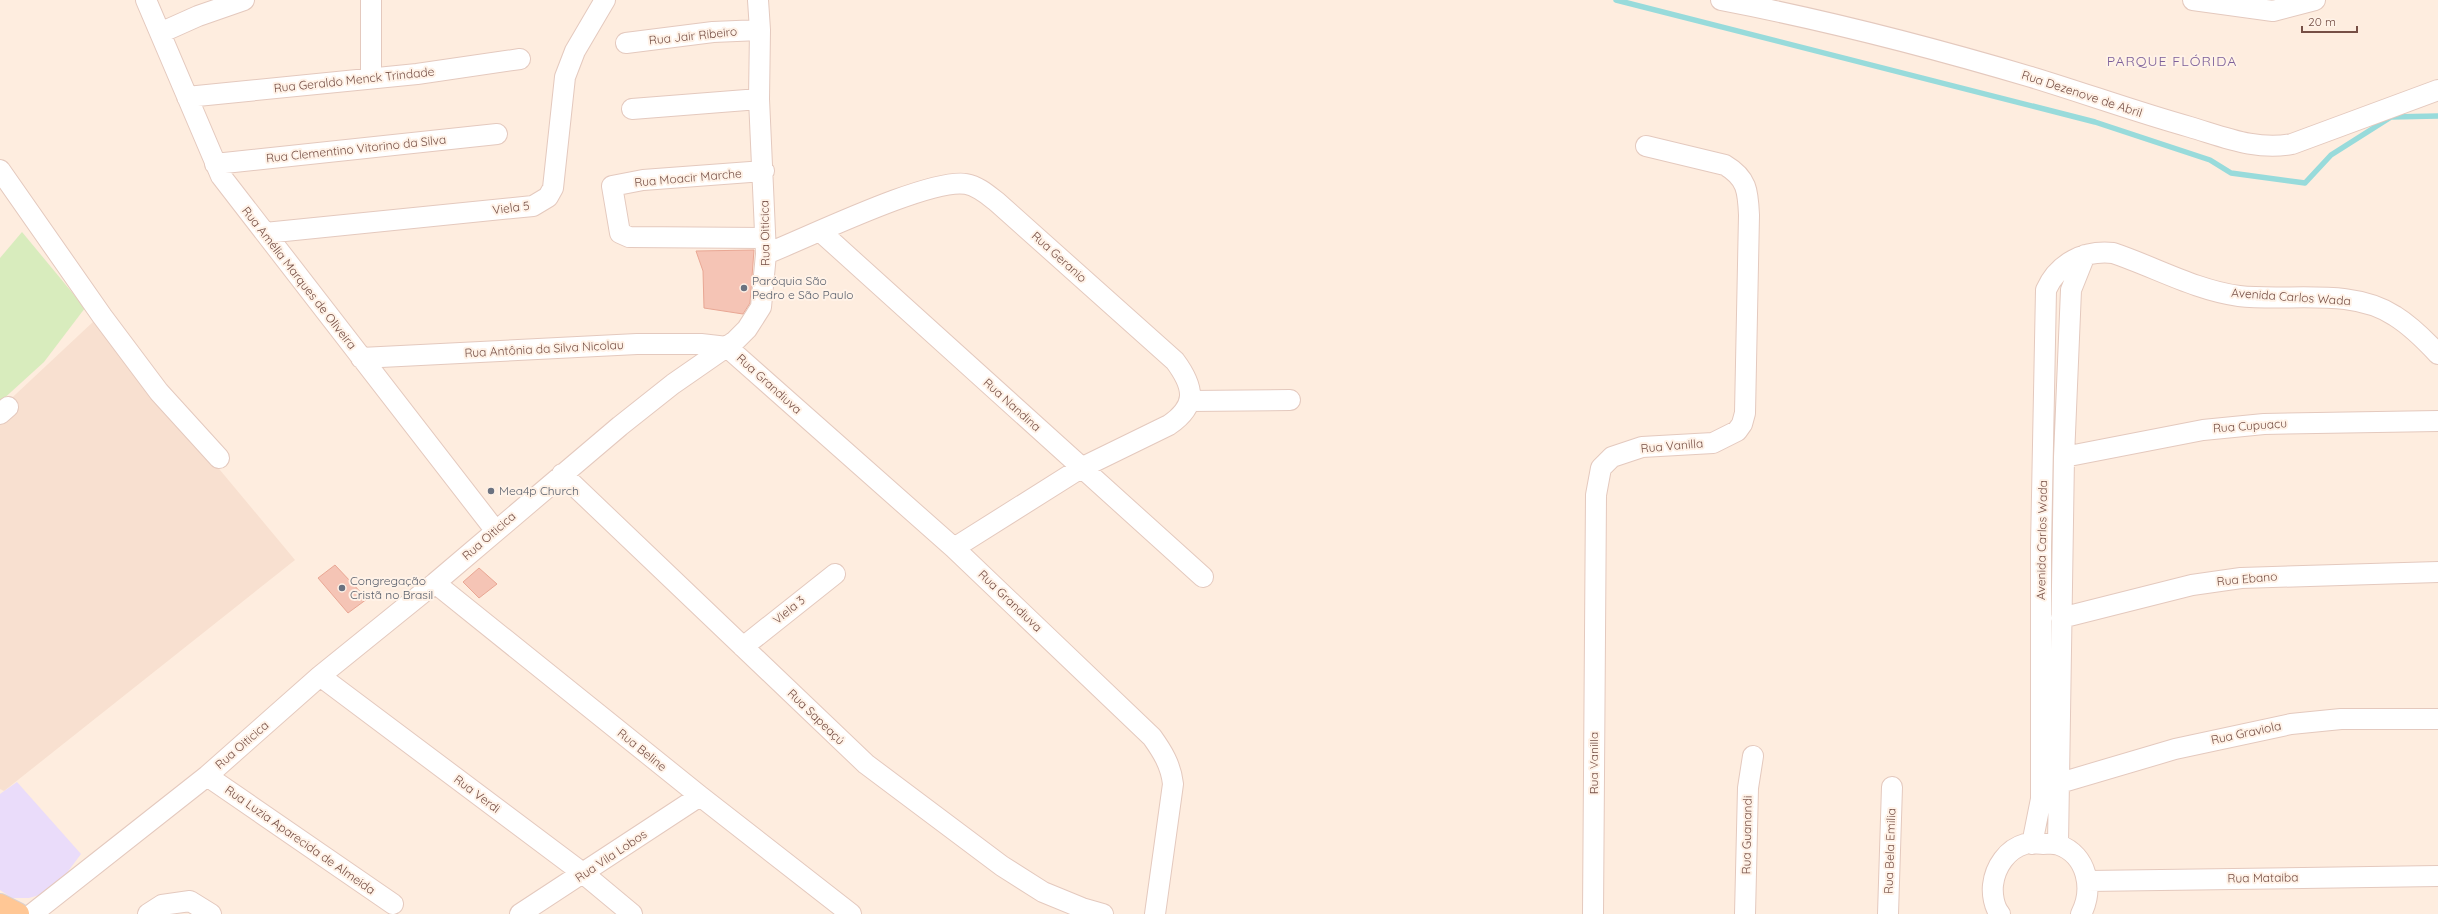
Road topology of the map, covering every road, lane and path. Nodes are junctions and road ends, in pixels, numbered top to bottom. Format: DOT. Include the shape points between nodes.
graph roads {
  1 [pos="146,0"];
  2 [pos="244,0"];
  3 [pos="371,0"];
  4 [pos="605,0"];
  5 [pos="1721,0"];
  6 [pos="2192,0"];
  7 [pos="2315,0"];
  8 [pos="760,2"];
  9 [pos="760,30"];
  10 [pos="160,33"];
  11 [pos="626,43"];
  12 [pos="520,59"];
  13 [pos="371,78"];
  14 [pos="2438,90"];
  15 [pos="187,97"];
  16 [pos="759,99"];
  17 [pos="632,109"];
  18 [pos="497,134"];
  19 [pos="1646,146"];
  20 [pos="215,164"];
  21 [pos="0,170"];
  22 [pos="764,171"];
  23 [pos="821,232"];
  24 [pos="265,233"];
  25 [pos="766,246"];
  26 [pos="2085,255"];
  27 [pos="2051,279"];
  28 [pos="2071,290"];
  29 [pos="727,347"];
  30 [pos="2438,354"];
  31 [pos="361,358"];
  32 [pos="1290,400"];
  33 [pos="1190,401"];
  34 [pos="2438,421"];
  35 [pos="2064,457"];
  36 [pos="219,458"];
  37 [pos="1081,468"];
  38 [pos="562,474"];
  39 [pos="495,530"];
  40 [pos="954,548"];
  41 [pos="2438,572"];
  42 [pos="835,574"];
  43 [pos="1203,577"];
  44 [pos="435,583"];
  45 [pos="2061,618"];
  46 [pos="743,647"];
  47 [pos="320,676"];
  48 [pos="2438,719"];
  49 [pos="1753,756"];
  50 [pos="207,776"];
  51 [pos="2060,783"];
  52 [pos="1892,787"];
  53 [pos="700,796"];
  54 [pos="2032,844"];
  55 [pos="2058,844"];
  56 [pos="584,874"];
  57 [pos="2438,876"];
  58 [pos="2088,881"];
  59 [pos="393,904"];
  60 [pos="0,906"];
  61 [pos="1997,913"];
  62 [pos="18,914"];
  63 [pos="32,914"];
  64 [pos="148,914"];
  65 [pos="211,914"];
  66 [pos="520,914"];
  67 [pos="632,914"];
  68 [pos="851,914"];
  69 [pos="1103,914"];
  70 [pos="1155,914"];
  71 [pos="1593,914"];
  72 [pos="1745,914"];
  73 [pos="1888,914"];
  74 [pos="2080,914"];
  1 -- 10 [label="street, Rua Amélia Marques de Oliveira"];
  2 -- 10 [label="street"];
  3 -- 13 [label="street"];
  4 -- 24 [label="street, Viela 5" via="575,51 565,77 555,180 548,197 533,206"];
  5 -- 14 [label="street, Rua Dezenove de Abril" via="1890,38 2031,77 2147,115 2255,146 2276,147 2304,140"];
  6 -- 7 [label="street" via="2259,10 2283,10"];
  8 -- 9 [label="street, Rua Oiticica"];
  9 -- 11 [label="street, Rua Jair Ribeiro" via="713,32"];
  9 -- 16 [label="street, Rua Oiticica"];
  10 -- 15 [label="street, Rua Amélia Marques de Oliveira"];
  12 -- 13 [label="street, Rua Geraldo Menck Trindade"];
  13 -- 15 [label="street, Rua Geraldo Menck Trindade"];
  15 -- 20 [label="street, Rua Amélia Marques de Oliveira"];
  16 -- 17 [label="street"];
  16 -- 22 [label="street, Rua Oiticica"];
  18 -- 20 [label="street, Rua Clementino Vitorino da Silva"];
  19 -- 71 [label="street, Rua Vanilla" via="1725,165 1736,171 1744,182 1748,195 1749,215 1745,413 1737,431 1713,443 1642,447 1612,457 1601,468 1596,495"];
  20 -- 24 [label="street, Rua Amélia Marques de Oliveira" via="221,176"];
  21 -- 36 [label="street" via="102,316 159,392"];
  22 -- 25 [label="street, Rua Oiticica"];
  22 -- 25 [label="street, Rua Moacir Marche" via="643,180 612,186 620,233 629,237"];
  23 -- 25 [label="street, Rua Geranio"];
  23 -- 33 [label="street, Rua Geranio" via="919,193 947,185 965,184 976,187 997,202 1176,361 1186,379"];
  23 -- 37 [label="street, Rua Nandina"];
  24 -- 31 [label="street, Rua Amélia Marques de Oliveira"];
  25 -- 29 [label="street, Rua Oiticica" via="761,307 747,329"];
  26 -- 27 [label="street, Avenida Carlos Wada" via="2065,264"];
  26 -- 28 [label="street, Avenida Carlos Wada"];
  26 -- 30 [label="street, Avenida Carlos Wada" via="2112,253 2187,283 2239,296 2333,299 2366,303 2394,315 2413,329"];
  27 -- 28 [label="street"];
  27 -- 54 [label="street, Avenida Carlos Wada" via="2046,290 2041,539 2041,799"];
  28 -- 35 [label="street, Avenida Carlos Wada"];
  29 -- 31 [label="street, Rua Antônia da Silva Nicolau" via="702,344 637,344"];
  29 -- 38 [label="street, Rua Oiticica" via="673,384"];
  29 -- 40 [label="street, Rua Grandiuva"];
  31 -- 39 [label="street, Rua Amélia Marques de Oliveira"];
  32 -- 33 [label="street"];
  33 -- 37 [label="street" via="1187,411 1169,425"];
  34 -- 35 [label="street, Rua Cupuacu" via="2264,424 2203,430"];
  35 -- 45 [label="street, Avenida Carlos Wada"];
  37 -- 40 [label="street"];
  37 -- 43 [label="street, Rua Nandina"];
  38 -- 39 [label="street, Rua Oiticica"];
  38 -- 46 [label="street, Rua Sapeaçú"];
  39 -- 44 [label="street, Rua Oiticica"];
  40 -- 70 [label="street, Rua Grandiuva" via="1152,737 1166,760 1173,784"];
  41 -- 45 [label="street, Rua Ebano" via="2241,578 2192,585"];
  42 -- 46 [label="street, Viela 3"];
  44 -- 47 [label="street, Rua Oiticica"];
  44 -- 53 [label="street, Rua Beline"];
  45 -- 51 [label="street, Avenida Carlos Wada"];
  46 -- 69 [label="street, Rua Sapeaçú" via="866,764 947,827 1043,892"];
  47 -- 50 [label="street, Rua Oiticica"];
  47 -- 56 [label="street, Rua Verdi"];
  48 -- 51 [label="street, Rua Graviola" via="2341,719 2291,724 2175,749"];
  49 -- 72 [label="street, Rua Guanandi" via="1748,788"];
  50 -- 59 [label="street, Rua Luzia Aparecida de Almeida"];
  50 -- 63 [label="street, Rua Oiticica"];
  51 -- 55 [label="street, Avenida Carlos Wada"];
  52 -- 73 [label="street, Rua Bela Emilia"];
  53 -- 56 [label="street, Rua Vila Lobos"];
  53 -- 68 [label="street, Rua Beline"];
  54 -- 55 [label="street"];
  54 -- 61 [label="street" via="2025,844 2011,851 2000,862 1994,876 1993,891"];
  55 -- 58 [label="street" via="2072,852 2082,865"];
  56 -- 66 [label="street, Rua Vila Lobos"];
  56 -- 67 [label="street, Rua Verdi"];
  57 -- 58 [label="street, Rua Mataiba"];
  58 -- 74 [label="street" via="2087,898"];
  60 -- 62 [label="main road"];
  64 -- 65 [label="street" via="162,906 190,901"];
}
